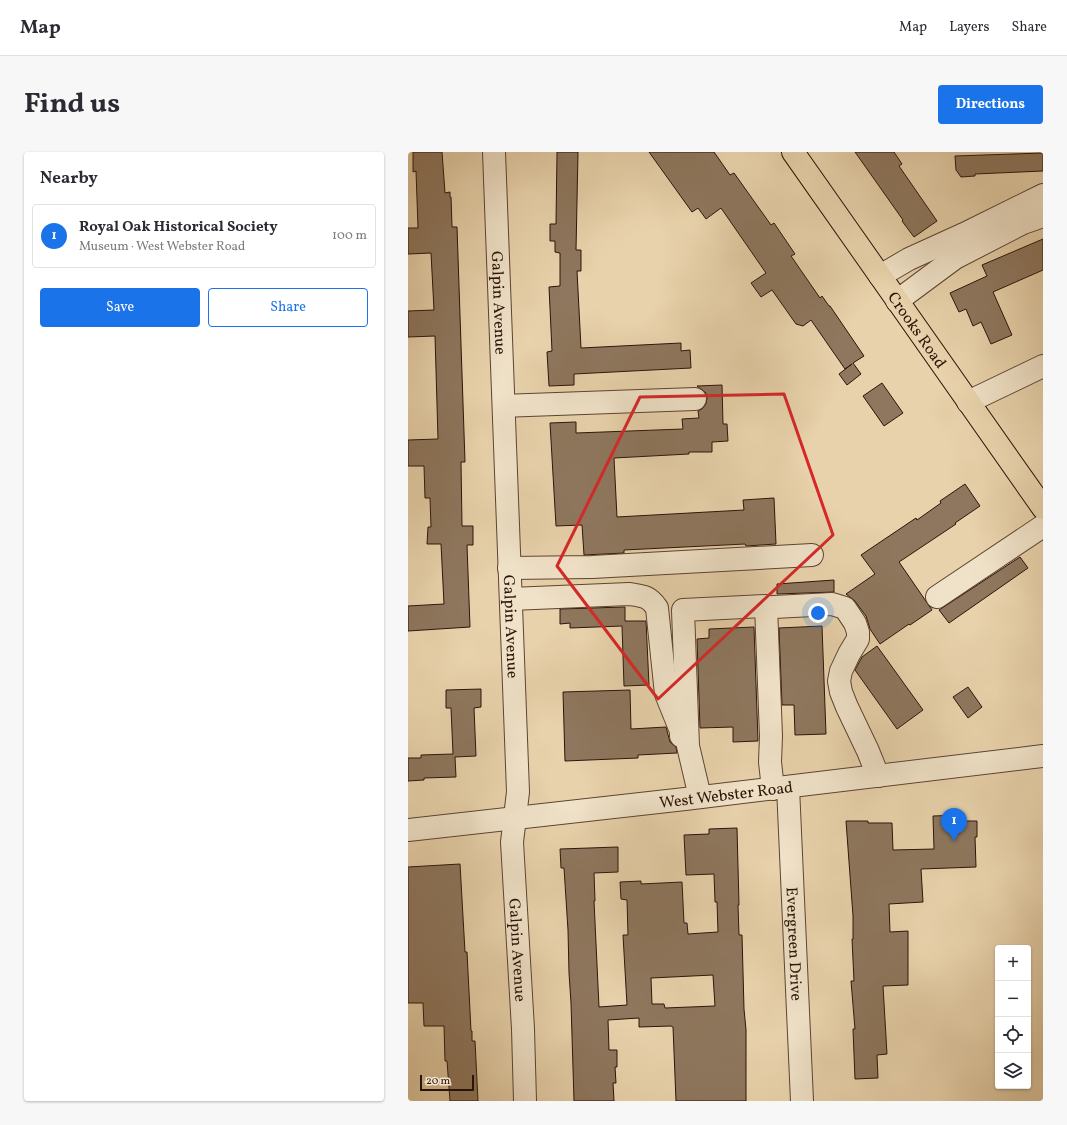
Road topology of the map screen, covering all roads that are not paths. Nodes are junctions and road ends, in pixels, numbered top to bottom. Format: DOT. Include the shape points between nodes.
graph roads {
  1 [pos="494,152"];
  2 [pos="793,152"];
  3 [pos="1043,194"];
  4 [pos="1043,216"];
  5 [pos="880,276"];
  6 [pos="897,301"];
  7 [pos="1043,366"];
  8 [pos="695,399"];
  9 [pos="968,402"];
  10 [pos="504,406"];
  11 [pos="1043,508"];
  12 [pos="1043,526"];
  13 [pos="812,555"];
  14 [pos="509,568"];
  15 [pos="937,597"];
  16 [pos="510,599"];
  17 [pos="774,607"];
  18 [pos="1043,756"];
  19 [pos="878,776"];
  20 [pos="780,788"];
  21 [pos="693,798"];
  22 [pos="515,817"];
  23 [pos="408,830"];
  24 [pos="525,1101"];
  25 [pos="802,1101"];
  1 -- 10 [label="street, Galpin Avenue"];
  2 -- 5 [label="main road, Crooks Road"];
  3 -- 5 [label="street" via="964,234 909,258"];
  4 -- 6 [label="street" via="1023,223 955,258"];
  5 -- 6 [label="main road, Crooks Road"];
  6 -- 9 [label="main road, Crooks Road"];
  7 -- 9 [label="street"];
  8 -- 10 [label="street"];
  9 -- 11 [label="main road, Crooks Road"];
  10 -- 14 [label="street, Galpin Avenue"];
  12 -- 15 [label="street"];
  13 -- 14 [label="street" via="592,567"];
  14 -- 16 [label="street, Galpin Avenue"];
  16 -- 21 [label="street" via="629,594 652,600 657,608 666,694 681,731"];
  16 -- 22 [label="street, Galpin Avenue" via="518,792"];
  17 -- 19 [label="street" via="832,604 845,608 855,623 858,639 841,671 839,681 847,707"];
  18 -- 19 [label="street, West Webster Road"];
  19 -- 20 [label="street, West Webster Road"];
  20 -- 21 [label="street, West Webster Road"];
  20 -- 21 [label="street, Evergreen Drive" via="770,762 766,606 683,610 688,746"];
  20 -- 25 [label="street, Evergreen Drive"];
  21 -- 22 [label="street, West Webster Road"];
  22 -- 23 [label="street, West Webster Road"];
  22 -- 24 [label="street, Galpin Avenue" via="512,842"];
}
